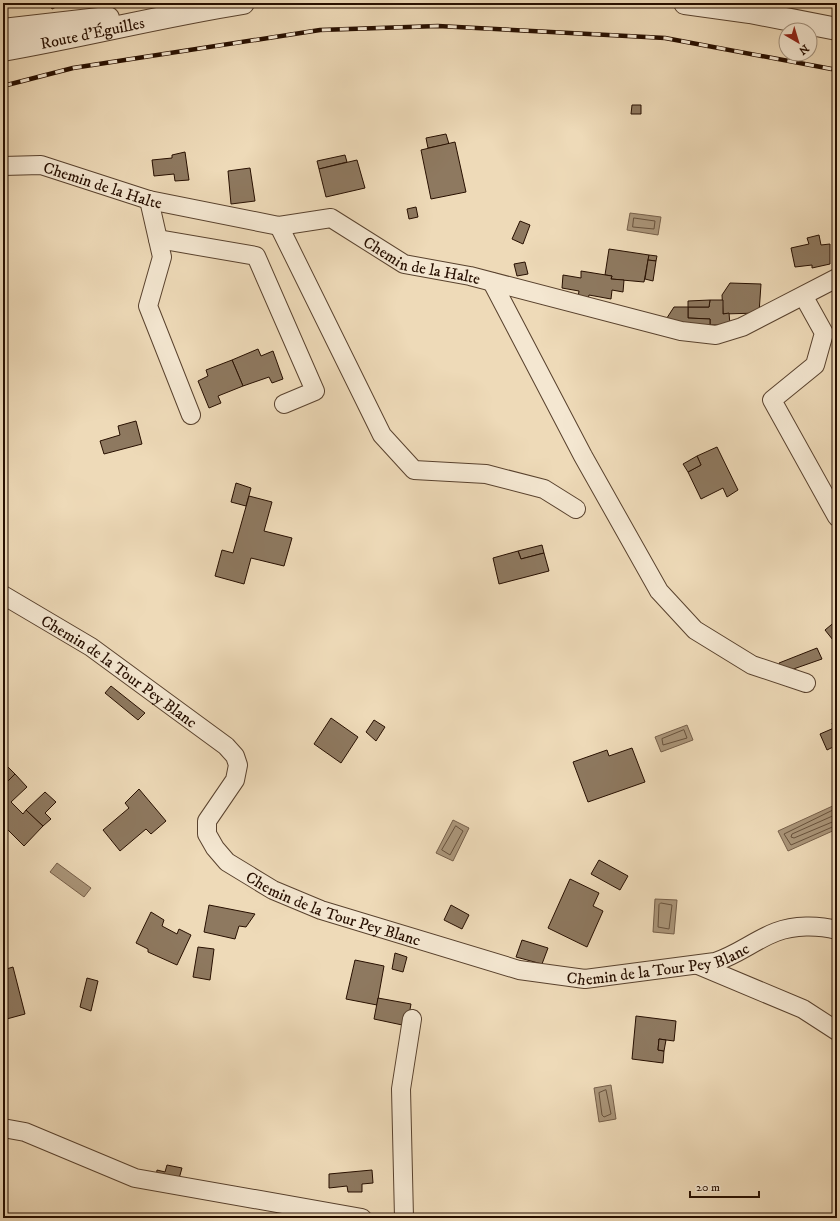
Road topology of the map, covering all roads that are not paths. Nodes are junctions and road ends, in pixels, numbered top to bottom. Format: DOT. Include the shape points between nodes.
graph roads {
  1 [pos="242,3"];
  2 [pos="685,3"];
  3 [pos="205,9"];
  4 [pos="837,29"];
  5 [pos="3,30"];
  6 [pos="3,50"];
  7 [pos="3,166"];
  8 [pos="149,200"];
  9 [pos="279,226"];
  10 [pos="158,239"];
  11 [pos="837,278"];
  12 [pos="492,282"];
  13 [pos="804,296"];
  14 [pos="284,404"];
  15 [pos="191,415"];
  16 [pos="576,509"];
  17 [pos="837,517"];
  18 [pos="3,595"];
  19 [pos="806,682"];
  20 [pos="837,930"];
  21 [pos="698,965"];
  22 [pos="412,1019"];
  23 [pos="837,1030"];
  24 [pos="3,1128"];
  25 [pos="362,1218"];
  26 [pos="404,1218"];
  1 -- 3 [label="street, Route d'Éguilles"];
  2 -- 4 [label="street" via="750,12"];
  3 -- 5 [label="street, Route d'Éguilles"];
  3 -- 6 [label="street, Route d'Éguilles" via="70,39"];
  7 -- 8 [label="street, Chemin de la Halte" via="41,165"];
  8 -- 9 [label="street, Chemin de la Halte"];
  8 -- 10 [label="street"];
  9 -- 12 [label="street, Chemin de la Halte" via="332,218 404,264"];
  9 -- 16 [label="street" via="382,435 414,470 486,474 544,488"];
  10 -- 14 [label="street" via="256,256 316,391"];
  10 -- 15 [label="street" via="162,257 148,306"];
  11 -- 13 [label="street, Chemin de la Halte"];
  12 -- 13 [label="street, Chemin de la Halte" via="681,331 716,335 742,327"];
  12 -- 19 [label="street" via="583,456 659,591 695,630 752,665"];
  13 -- 17 [label="street" via="824,333 815,365 772,400"];
  18 -- 21 [label="street, Chemin de la Tour Pey Blanc" via="91,647 226,746 235,756 238,765 235,780 207,821 207,834 227,862 273,890 321,910 519,970 585,979"];
  20 -- 21 [label="street, Chemin de la Tour Pey Blanc" via="800,927 776,932 728,958"];
  21 -- 23 [label="street" via="803,1009"];
  22 -- 26 [label="street" via="401,1089"];
  24 -- 25 [label="street" via="25,1132 135,1178"];
}
